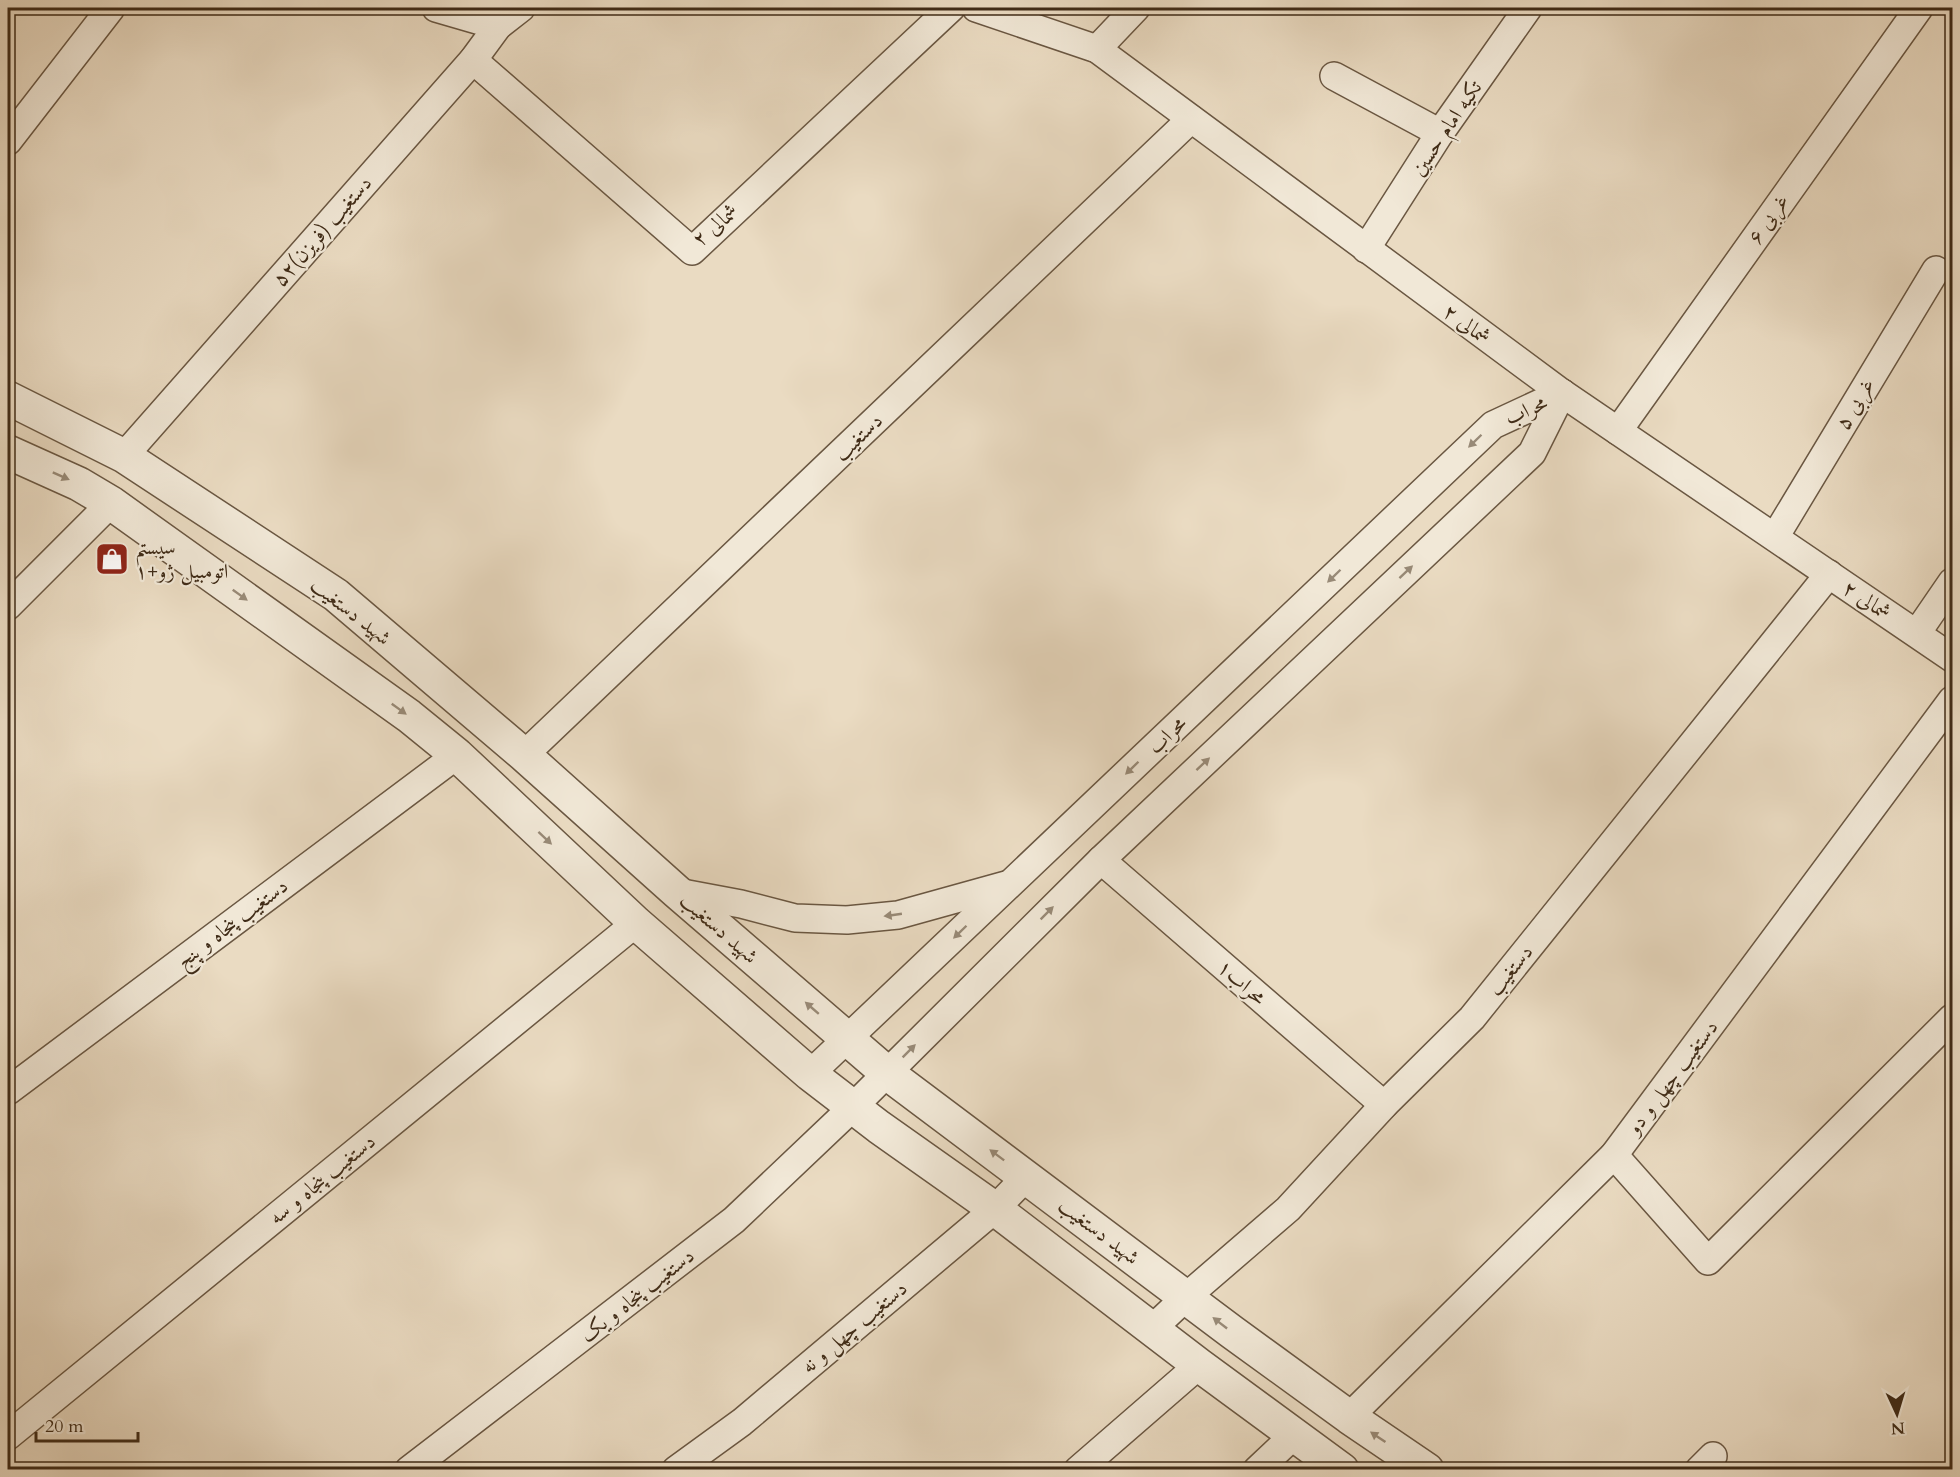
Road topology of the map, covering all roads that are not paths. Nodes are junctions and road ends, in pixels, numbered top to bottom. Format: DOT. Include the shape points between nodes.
graph roads {
  1 [pos="111,8"];
  2 [pos="436,8"];
  3 [pos="521,8"];
  4 [pos="951,8"];
  5 [pos="976,8"];
  6 [pos="1136,8"];
  7 [pos="1528,8"];
  8 [pos="1919,8"];
  9 [pos="498,26"];
  10 [pos="1097,50"];
  11 [pos="473,60"];
  12 [pos="1334,76"];
  13 [pos="1191,118"];
  14 [pos="1440,134"];
  15 [pos="8,141"];
  16 [pos="1366,249"];
  17 [pos="1936,270"];
  18 [pos="1562,393"];
  19 [pos="8,398"];
  20 [pos="1618,431"];
  21 [pos="8,452"];
  22 [pos="124,456"];
  23 [pos="111,503"];
  24 [pos="1775,537"];
  25 [pos="1829,574"];
  26 [pos="1953,582"];
  27 [pos="8,606"];
  28 [pos="1917,633"];
  29 [pos="1953,658"];
  30 [pos="1953,700"];
  31 [pos="457,755"];
  32 [pos="524,755"];
  33 [pos="1101,860"];
  34 [pos="1010,884"];
  35 [pos="677,891"];
  36 [pos="636,923"];
  37 [pos="1953,1018"];
  38 [pos="848,1039"];
  39 [pos="887,1073"];
  40 [pos="810,1074"];
  41 [pos="8,1091"];
  42 [pos="1384,1105"];
  43 [pos="853,1107"];
  44 [pos="1614,1155"];
  45 [pos="1026,1177"];
  46 [pos="995,1209"];
  47 [pos="1186,1297"];
  48 [pos="1152,1329"];
  49 [pos="1199,1365"];
  50 [pos="1349,1417"];
  51 [pos="1294,1435"];
  52 [pos="8,1436"];
  53 [pos="410,1470"];
  54 [pos="676,1470"];
  55 [pos="1078,1470"];
  56 [pos="1257,1470"];
  57 [pos="1342,1470"];
  58 [pos="1427,1470"];
  1 -- 15 [label="street"];
  2 -- 9 [label="street"];
  3 -- 9 [label="street, دستغیب (فریزن)۵۲"];
  4 -- 11 [label="street, ۲ شمالی" via="692,250"];
  5 -- 10 [label="street, ۲ شمالی"];
  6 -- 10 [label="street"];
  7 -- 14 [label="street, تکیه امام حسین"];
  8 -- 20 [label="street, غربی ۶"];
  9 -- 11 [label="street, دستغیب (فریزن)۵۲"];
  10 -- 13 [label="street, ۲ شمالی"];
  11 -- 22 [label="street, دستغیب (فریزن)۵۲"];
  12 -- 14 [label="street"];
  13 -- 16 [label="street, ۲ شمالی"];
  13 -- 32 [label="street, دستغیب"];
  14 -- 16 [label="street, تکیه امام حسین"];
  16 -- 18 [label="street, ۲ شمالی"];
  17 -- 24 [label="street, غربی ۵"];
  18 -- 20 [label="street, ۲ شمالی"];
  33 -- 18 [label="street, محراب, one-way" via="1532,453"];
  18 -- 34 [label="street, محراب, one-way" via="1493,425"];
  19 -- 22 [label="street, شهید دستغیب"];
  20 -- 24 [label="street, ۲ شمالی"];
  21 -- 23 [label="street, one-way"];
  22 -- 32 [label="street, شهید دستغیب" via="336,595"];
  23 -- 27 [label="street"];
  23 -- 31 [label="street, one-way" via="409,716"];
  24 -- 25 [label="street, ۲ شمالی"];
  25 -- 28 [label="street, ۲ شمالی"];
  25 -- 42 [label="street, دستغیب" via="1472,1018"];
  26 -- 28 [label="street"];
  28 -- 29 [label="street, ۲ شمالی"];
  30 -- 44 [label="street, دستغیب چهل و دو"];
  31 -- 36 [label="street, one-way"];
  31 -- 41 [label="street, دستغیب پنجاه و پنج"];
  32 -- 35 [label="street, شهید دستغیب"];
  39 -- 33 [label="street, محراب, one-way"];
  33 -- 42 [label="street, محراب۱"];
  34 -- 35 [label="street, one-way" via="898,915 847,920 795,918"];
  34 -- 38 [label="street, محراب, one-way"];
  38 -- 35 [label="street, شهید دستغیب, one-way"];
  36 -- 40 [label="street"];
  36 -- 52 [label="street, دستغیب پنجاه و سه"];
  37 -- 44 [label="street" via="1708,1261"];
  38 -- 39 [label="street, شهید دستغیب"];
  38 -- 40 [label="street, محراب"];
  39 -- 43 [label="street, محراب"];
  45 -- 39 [label="street, شهید دستغیب, one-way"];
  40 -- 43 [label="street"];
  42 -- 47 [label="street, دستغیب" via="1288,1209"];
  43 -- 46 [label="street"];
  43 -- 53 [label="street, دستغیب پنجاه و یک" via="734,1220"];
  44 -- 50 [label="street, دستغیب چهل و دو"];
  45 -- 46 [label="street, دستغیب چهل و نه"];
  45 -- 47 [label="street, شهید دستغیب"];
  46 -- 48 [label="street"];
  46 -- 54 [label="street, دستغیب چهل و نه" via="742,1422"];
  47 -- 48 [label="street, دستغیب"];
  50 -- 47 [label="street, شهید دستغیب, one-way"];
  48 -- 49 [label="street"];
  49 -- 51 [label="street"];
  49 -- 55 [label="street"];
  58 -- 50 [label="street, شهید دستغیب, one-way"];
  51 -- 56 [label="street"];
  51 -- 57 [label="street"];
}
